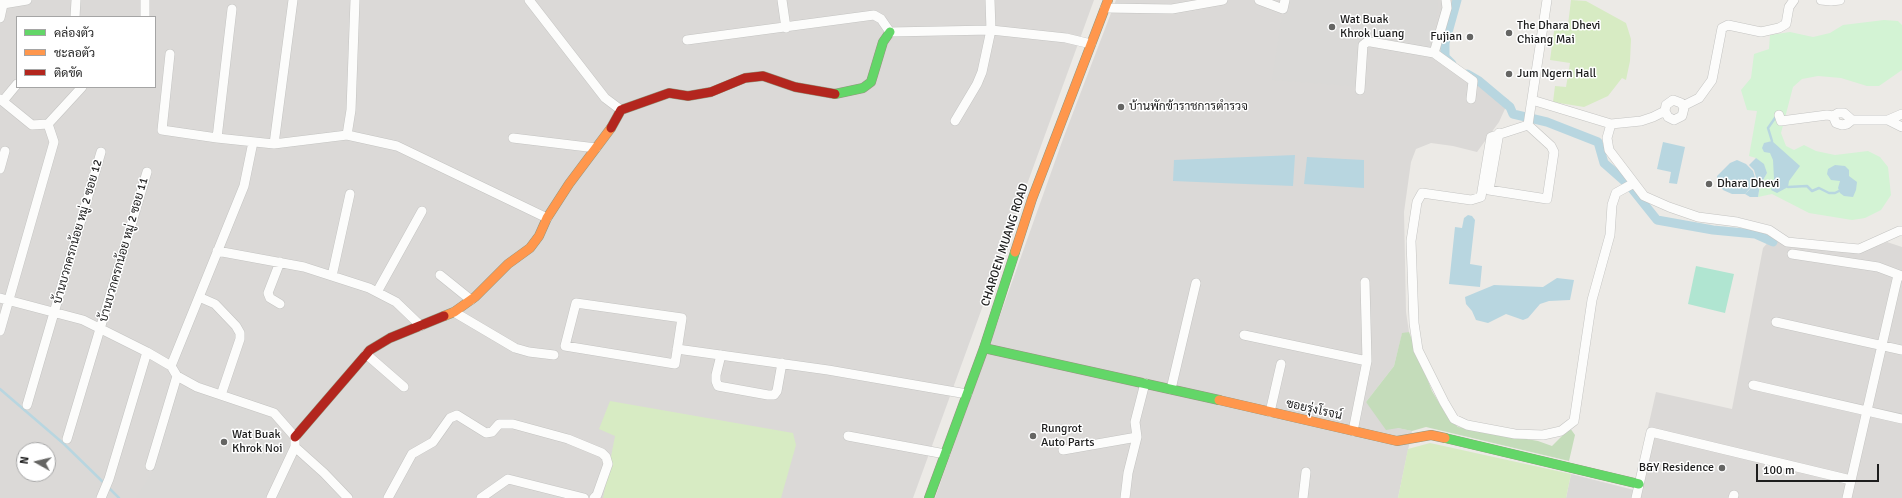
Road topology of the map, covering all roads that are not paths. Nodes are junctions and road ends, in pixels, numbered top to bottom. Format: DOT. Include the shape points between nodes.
graph roads {
  1 [pos="27,0"];
  2 [pos="76,0"];
  3 [pos="145,0"];
  4 [pos="293,0"];
  5 [pos="355,0"];
  6 [pos="529,0"];
  7 [pos="782,0"];
  8 [pos="990,0"];
  9 [pos="1222,0"];
  10 [pos="1259,0"];
  11 [pos="1286,0"];
  12 [pos="1446,0"];
  13 [pos="1547,0"];
  14 [pos="1794,0"];
  15 [pos="1821,0"];
  16 [pos="1840,0"];
  17 [pos="3,2"];
  18 [pos="1107,4"];
  19 [pos="232,9"];
  20 [pos="75,16"];
  21 [pos="145,16"];
  22 [pos="0,18"];
  23 [pos="786,28"];
  24 [pos="991,30"];
  25 [pos="890,32"];
  26 [pos="687,40"];
  27 [pos="1091,44"];
  28 [pos="1434,53"];
  29 [pos="170,54"];
  30 [pos="16,85"];
  31 [pos="81,88"];
  32 [pos="1360,90"];
  33 [pos="1471,99"];
  34 [pos="1,100"];
  35 [pos="1532,104"];
  36 [pos="1683,106"];
  37 [pos="621,110"];
  38 [pos="1665,111"];
  39 [pos="1902,114"];
  40 [pos="1779,115"];
  41 [pos="1888,120"];
  42 [pos="955,121"];
  43 [pos="48,124"];
  44 [pos="1611,124"];
  45 [pos="1528,125"];
  46 [pos="1902,127"];
  47 [pos="1499,133"];
  48 [pos="347,135"];
  49 [pos="217,138"];
  50 [pos="513,138"];
  51 [pos="253,142"];
  52 [pos="274,144"];
  53 [pos="596,148"];
  54 [pos="5,151"];
  55 [pos="101,152"];
  56 [pos="0,169"];
  57 [pos="147,172"];
  58 [pos="1634,183"];
  59 [pos="350,194"];
  60 [pos="422,211"];
  61 [pos="547,218"];
  62 [pos="1902,231"];
  63 [pos="217,251"];
  64 [pos="1792,254"];
  65 [pos="280,262"];
  66 [pos="440,275"];
  67 [pos="1900,275"];
  68 [pos="332,276"];
  69 [pos="1365,282"];
  70 [pos="1196,283"];
  71 [pos="377,292"];
  72 [pos="199,296"];
  73 [pos="5,299"];
  74 [pos="471,300"];
  75 [pos="280,304"];
  76 [pos="55,312"];
  77 [pos="454,312"];
  78 [pos="1776,322"];
  79 [pos="421,326"];
  80 [pos="101,329"];
  81 [pos="0,331"];
  82 [pos="1244,335"];
  83 [pos="1883,346"];
  84 [pos="984,348"];
  85 [pos="677,349"];
  86 [pos="1902,350"];
  87 [pos="147,352"];
  88 [pos="366,354"];
  89 [pos="554,355"];
  90 [pos="721,355"];
  91 [pos="1367,361"];
  92 [pos="782,363"];
  93 [pos="1281,364"];
  94 [pos="170,366"];
  95 [pos="177,376"];
  96 [pos="1145,383"];
  97 [pos="1753,385"];
  98 [pos="404,386"];
  99 [pos="1171,389"];
  100 [pos="967,394"];
  101 [pos="221,395"];
  102 [pos="27,405"];
  103 [pos="1270,412"];
  104 [pos="1868,412"];
  105 [pos="1902,419"];
  106 [pos="1353,430"];
  107 [pos="848,436"];
  108 [pos="295,437"];
  109 [pos="1137,437"];
  110 [pos="67,440"];
  111 [pos="295,447"];
  112 [pos="1063,450"];
  113 [pos="945,454"];
  114 [pos="150,466"];
  115 [pos="1306,472"];
  116 [pos="1851,480"];
  117 [pos="1639,484"];
  118 [pos="102,497"];
  119 [pos="271,498"];
  120 [pos="348,498"];
  121 [pos="388,498"];
  122 [pos="481,498"];
  123 [pos="584,498"];
  124 [pos="594,498"];
  125 [pos="929,498"];
  126 [pos="1125,498"];
  127 [pos="1303,498"];
  128 [pos="1636,498"];
  129 [pos="1847,498"];
  1 -- 17 [label="street"];
  2 -- 20 [label="street"];
  3 -- 21 [label="street"];
  4 -- 52 [label="street"];
  5 -- 48 [label="street" via="351,110"];
  6 -- 37 [label="street" via="606,98"];
  7 -- 23 [label="street"];
  8 -- 24 [label="street"];
  9 -- 18 [label="street" via="1172,10"];
  10 -- 11 [label="street" via="1283,9"];
  12 -- 28 [label="street" via="1447,8"];
  13 -- 35 [label="street"];
  14 -- 36 [label="street" via="1789,7 1786,24 1779,28 1761,32 1728,25 1722,28 1712,80 1699,98"];
  15 -- 16 [label="street"];
  17 -- 22 [label="street"];
  18 -- 27 [label="street, CHAROEN MUANG ROAD"];
  19 -- 49 [label="street"];
  23 -- 25 [label="street" via="874,15 881,19"];
  23 -- 26 [label="street"];
  24 -- 25 [label="street"];
  24 -- 27 [label="street" via="1066,38"];
  24 -- 42 [label="street" via="982,72"];
  25 -- 37 [label="street" via="883,42 871,82 863,88 837,94 795,87 763,76 745,78 711,92 688,96 669,93"];
  27 -- 84 [label="street, CHAROEN MUANG ROAD" via="1032,200"];
  28 -- 32 [label="street" via="1366,42 1363,45"];
  28 -- 33 [label="street" via="1474,81"];
  29 -- 49 [label="street" via="162,130"];
  30 -- 34 [label="street"];
  31 -- 43 [label="street"];
  34 -- 43 [label="street" via="32,125"];
  35 -- 44 [label="street"];
  35 -- 45 [label="street"];
  36 -- 38 [label="street" via="1679,101 1673,100 1666,105"];
  36 -- 38 [label="street" via="1684,111 1678,119 1668,117"];
  37 -- 53 [label="street"];
  38 -- 44 [label="street" via="1640,121"];
  39 -- 41 [label="street"];
  40 -- 41 [label="street" via="1781,121 1833,116 1836,123 1842,125 1852,120"];
  41 -- 46 [label="street"];
  43 -- 73 [label="street" via="54,142"];
  44 -- 58 [label="street" via="1607,138 1609,150"];
  45 -- 47 [label="street"];
  45 -- 47 [label="street" via="1551,146 1554,152 1547,199 1489,190"];
  47 -- 58 [label="street" via="1491,137 1481,196 1471,200 1422,193 1417,202 1411,241 1418,350 1454,418 1467,425 1515,434 1543,435 1561,431 1574,421 1592,300 1610,235 1612,205 1616,193"];
  48 -- 52 [label="street"];
  48 -- 61 [label="street" via="397,146"];
  49 -- 51 [label="street"];
  50 -- 53 [label="street"];
  51 -- 52 [label="street"];
  51 -- 63 [label="street" via="244,186"];
  53 -- 61 [label="street"];
  54 -- 56 [label="street"];
  55 -- 76 [label="street, บ้านบวกครกน้อย หมู่ 2 ซอย 12"];
  57 -- 80 [label="street, บ้านบวกครกน้อย หมู่ 2 ซอย 11"];
  58 -- 62 [label="street" via="1644,196 1669,208 1698,217 1737,222 1770,230 1787,242 1859,248"];
  59 -- 68 [label="street"];
  60 -- 71 [label="street"];
  61 -- 74 [label="street" via="530,248 508,264"];
  63 -- 65 [label="street"];
  63 -- 72 [label="street"];
  64 -- 67 [label="street" via="1878,267"];
  65 -- 68 [label="street"];
  65 -- 75 [label="street" via="268,294"];
  66 -- 74 [label="street"];
  67 -- 83 [label="street"];
  68 -- 71 [label="street"];
  69 -- 91 [label="street"];
  70 -- 99 [label="street"];
  71 -- 79 [label="street" via="396,302"];
  72 -- 94 [label="street"];
  72 -- 101 [label="street" via="216,304 240,333 240,340"];
  73 -- 76 [label="street"];
  73 -- 81 [label="street"];
  74 -- 77 [label="street"];
  76 -- 80 [label="street" via="83,320"];
  76 -- 102 [label="street, บ้านบวกครกน้อย หมู่ 2 ซอย 12"];
  77 -- 79 [label="street"];
  77 -- 89 [label="street" via="515,348"];
  78 -- 83 [label="street"];
  79 -- 88 [label="street" via="390,338"];
  80 -- 87 [label="street"];
  80 -- 110 [label="street, บ้านบวกครกน้อย หมู่ 2 ซอย 11"];
  82 -- 91 [label="street"];
  83 -- 86 [label="street"];
  83 -- 104 [label="street"];
  84 -- 96 [label="street, ซอยรุ่งโรจน์"];
  84 -- 100 [label="street, CHAROEN MUANG ROAD"];
  85 -- 85 [label="street" via="682,318 576,303 565,346 675,364"];
  85 -- 90 [label="street"];
  87 -- 94 [label="street"];
  87 -- 118 [label="street"];
  88 -- 98 [label="street"];
  88 -- 108 [label="street"];
  90 -- 92 [label="street"];
  90 -- 92 [label="street" via="716,375 718,386 768,395 774,395 777,391"];
  91 -- 106 [label="street"];
  92 -- 100 [label="street"];
  93 -- 103 [label="street"];
  94 -- 95 [label="street"];
  95 -- 101 [label="street" via="197,387"];
  95 -- 114 [label="street"];
  96 -- 99 [label="street, ซอยรุ่งโรจน์"];
  96 -- 109 [label="street" via="1136,422"];
  97 -- 104 [label="street"];
  99 -- 103 [label="street, ซอยรุ่งโรจน์"];
  100 -- 113 [label="street, CHAROEN MUANG ROAD"];
  101 -- 108 [label="street" via="274,413"];
  103 -- 106 [label="street, ซอยรุ่งโรจน์"];
  104 -- 105 [label="street"];
  104 -- 116 [label="street"];
  106 -- 117 [label="street, ซอยรุ่งโรจน์" via="1397,441 1431,435"];
  107 -- 113 [label="street"];
  108 -- 111 [label="street"];
  109 -- 112 [label="street"];
  109 -- 126 [label="street" via="1128,472"];
  111 -- 119 [label="street"];
  111 -- 120 [label="street"];
  113 -- 125 [label="street, CHAROEN MUANG ROAD"];
  115 -- 127 [label="street"];
  116 -- 117 [label="street" via="1651,432"];
  116 -- 129 [label="street"];
  117 -- 128 [label="street"];
  121 -- 124 [label="street" via="412,454 433,442 450,418 457,414 486,433 492,432 502,423 512,424 568,439 602,453 608,464"];
  122 -- 123 [label="street" via="508,479"];
}
